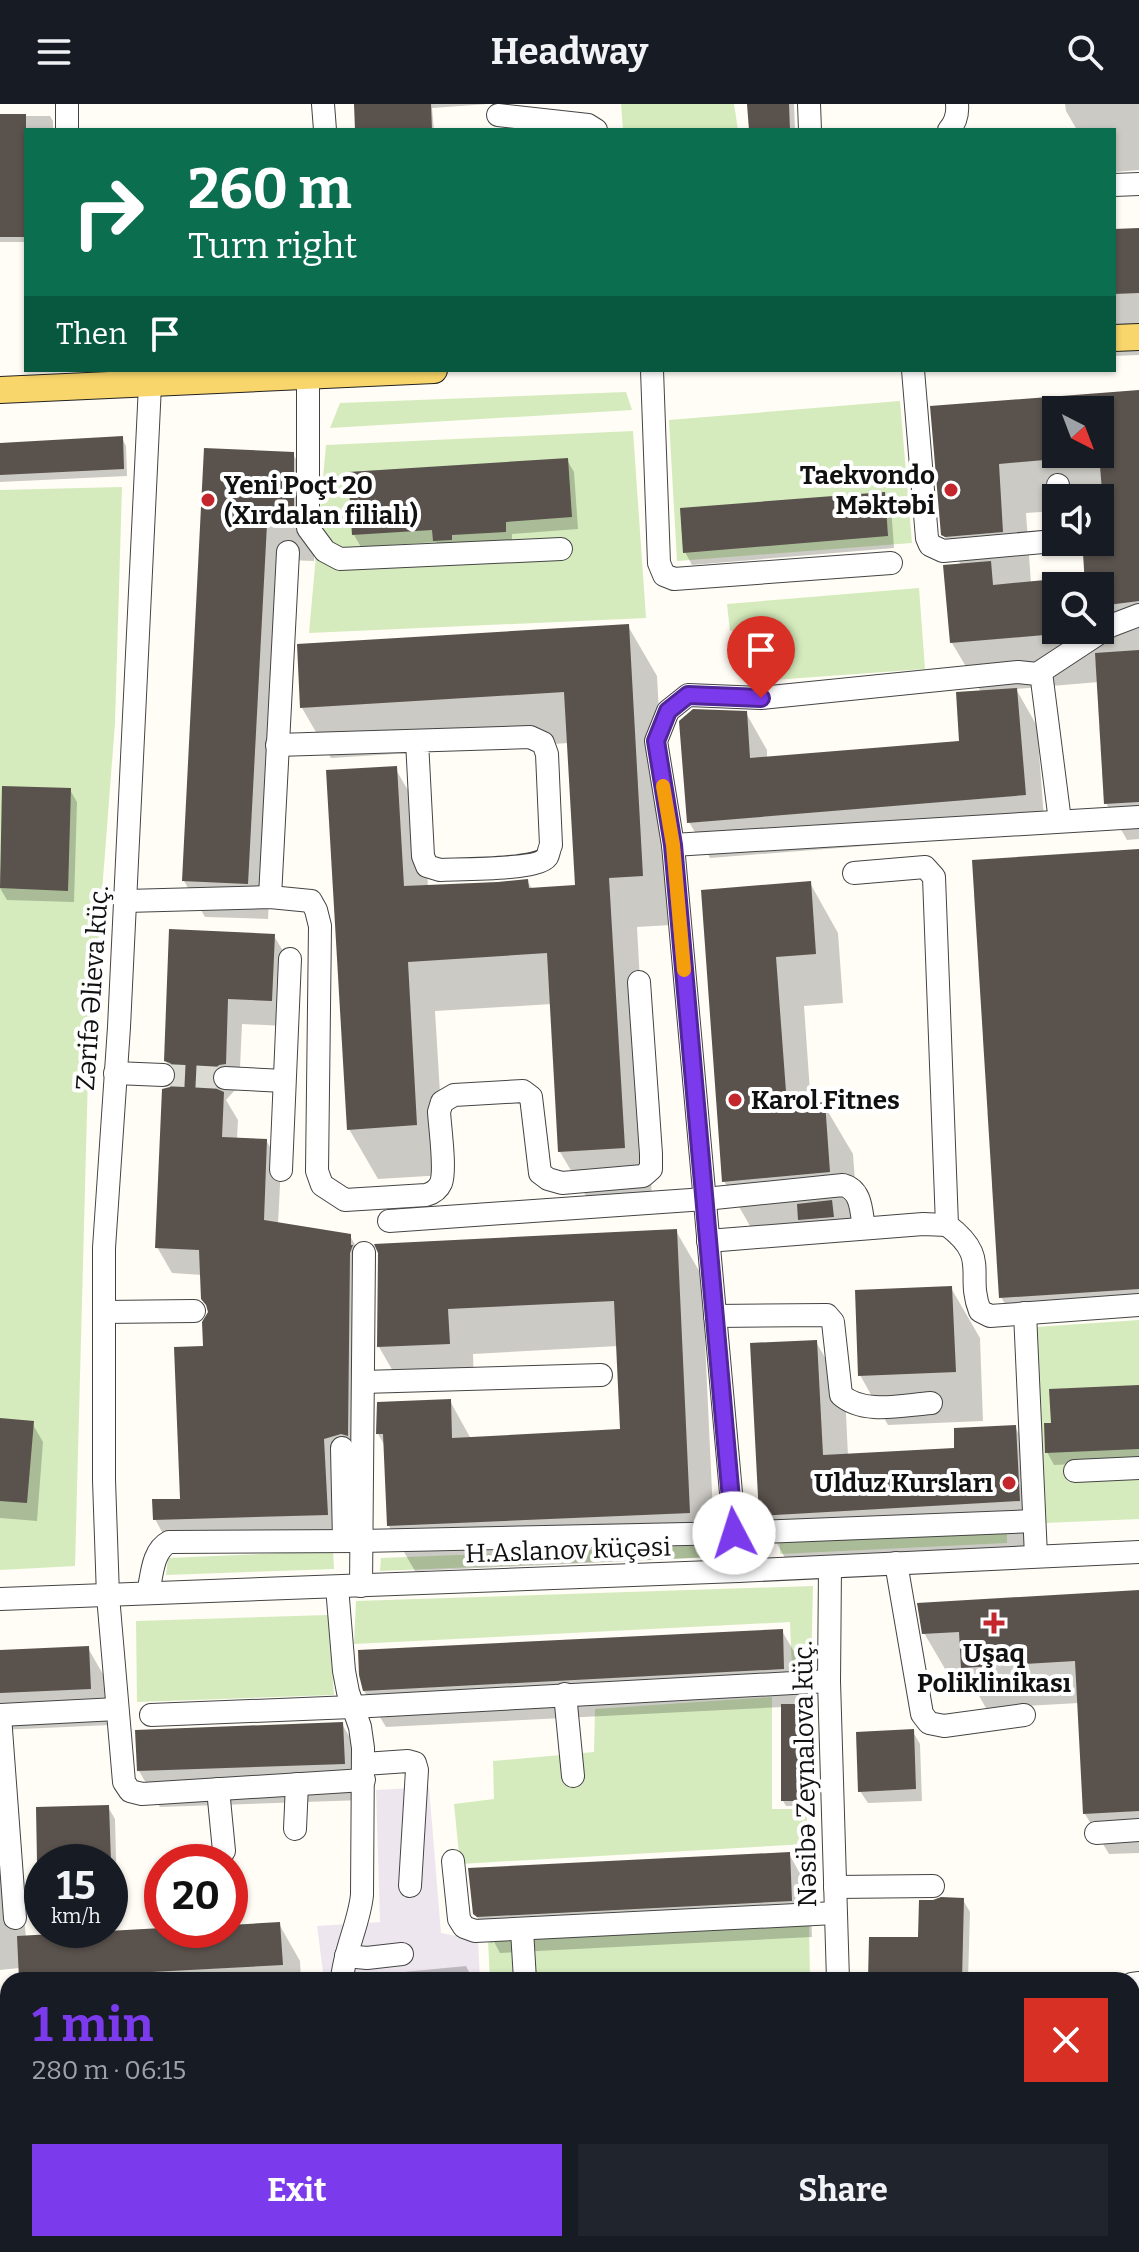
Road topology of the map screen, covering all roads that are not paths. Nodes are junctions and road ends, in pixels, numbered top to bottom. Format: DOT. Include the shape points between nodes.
graph roads {
  1 [pos="67,104"];
  2 [pos="323,104"];
  3 [pos="809,104"];
  4 [pos="957,104"];
  5 [pos="498,115"];
  6 [pos="67,128"];
  7 [pos="325,128"];
  8 [pos="593,128"];
  9 [pos="810,128"];
  10 [pos="951,128"];
  11 [pos="1139,184"];
  12 [pos="1116,185"];
  13 [pos="1139,337"];
  14 [pos="1116,338"];
  15 [pos="340,372"];
  16 [pos="652,372"];
  17 [pos="913,372"];
  18 [pos="308,376"];
  19 [pos="33,379"];
  20 [pos="150,385"];
  21 [pos="0,390"];
  22 [pos="1042,542"];
  23 [pos="561,549"];
  24 [pos="288,552"];
  25 [pos="891,563"];
  26 [pos="1139,615"];
  27 [pos="1037,674"];
  28 [pos="417,741"];
  29 [pos="277,745"];
  30 [pos="1139,817"];
  31 [pos="1060,821"];
  32 [pos="673,845"];
  33 [pos="854,873"];
  34 [pos="270,897"];
  35 [pos="126,901"];
  36 [pos="290,959"];
  37 [pos="639,982"];
  38 [pos="115,1073"];
  39 [pos="163,1075"];
  40 [pos="225,1078"];
  41 [pos="284,1081"];
  42 [pos="281,1170"];
  43 [pos="705,1199"];
  44 [pos="389,1221"];
  45 [pos="947,1225"];
  46 [pos="864,1228"];
  47 [pos="708,1241"];
  48 [pos="364,1253"];
  49 [pos="1139,1305"];
  50 [pos="194,1311"];
  51 [pos="104,1312"];
  52 [pos="1025,1313"];
  53 [pos="715,1316"];
  54 [pos="601,1375"];
  55 [pos="363,1382"];
  56 [pos="931,1403"];
  57 [pos="342,1448"];
  58 [pos="1139,1468"];
  59 [pos="1075,1471"];
  60 [pos="1034,1521"];
  61 [pos="734,1533"];
  62 [pos="352,1541"];
  63 [pos="1139,1552"];
  64 [pos="1036,1556"];
  65 [pos="896,1563"];
  66 [pos="830,1567"];
  67 [pos="738,1571"];
  68 [pos="361,1586"];
  69 [pos="337,1587"];
  70 [pos="148,1593"];
  71 [pos="108,1596"];
  72 [pos="0,1599"];
  73 [pos="829,1681"];
  74 [pos="565,1694"];
  75 [pos="352,1707"];
  76 [pos="117,1709"];
  77 [pos="151,1715"];
  78 [pos="1024,1715"];
  79 [pos="0,1716"];
  80 [pos="364,1772"];
  81 [pos="573,1776"];
  82 [pos="297,1784"];
  83 [pos="218,1789"];
  84 [pos="295,1829"];
  85 [pos="1139,1830"];
  86 [pos="1096,1833"];
  87 [pos="223,1844"];
  88 [pos="453,1861"];
  89 [pos="410,1886"];
  90 [pos="933,1886"];
  91 [pos="835,1887"];
  92 [pos="835,1913"];
  93 [pos="15,1918"];
  94 [pos="522,1930"];
  95 [pos="402,1954"];
  96 [pos="346,1956"];
  97 [pos="343,1972"];
  98 [pos="525,1972"];
  99 [pos="838,1972"];
  1 -- 6 [label="street"];
  2 -- 7 [label="street"];
  3 -- 9 [label="street"];
  4 -- 10 [label="street"];
  5 -- 8 [label="street"];
  11 -- 12 [label="street"];
  13 -- 14 [label="main road"];
  15 -- 18 [label="main road"];
  16 -- 25 [label="street" via="659,563 664,575 674,579"];
  17 -- 22 [label="street" via="930,545 943,551"];
  18 -- 20 [label="main road"];
  18 -- 23 [label="street" via="308,528 325,551 340,559"];
  19 -- 20 [label="main road"];
  19 -- 21 [label="main road"];
  20 -- 35 [label="street, Zərifə Əlieva küç."];
  24 -- 29 [label="street"];
  26 -- 27 [label="street" via="1110,626"];
  27 -- 31 [label="street" via="1042,680"];
  27 -- 32 [label="street" via="761,698 688,695 668,711 656,741"];
  28 -- 28 [label="street" via="530,737 543,743 551,845 546,858 524,866 427,866"];
  28 -- 29 [label="street"];
  29 -- 34 [label="street"];
  30 -- 31 [label="street"];
  31 -- 32 [label="street"];
  32 -- 43 [label="street"];
  33 -- 45 [label="street" via="925,867 934,877"];
  34 -- 35 [label="street"];
  34 -- 37 [label="street" via="311,901 320,926 317,1171 322,1185 345,1200 434,1192 443,1173 439,1112 442,1102 454,1095 523,1091 531,1097 540,1173 548,1179 562,1183 643,1176 651,1169 651,1154"];
  35 -- 38 [label="street, Zərifə Əlieva küç."];
  36 -- 41 [label="street"];
  38 -- 39 [label="street"];
  38 -- 51 [label="street, Zərifə Əlieva küç."];
  40 -- 41 [label="street"];
  41 -- 42 [label="street"];
  43 -- 44 [label="street"];
  43 -- 46 [label="street" via="843,1185 857,1193"];
  43 -- 47 [label="street"];
  45 -- 46 [label="street"];
  45 -- 52 [label="street" via="970,1247 980,1311 990,1316"];
  46 -- 47 [label="street"];
  47 -- 53 [label="street"];
  48 -- 55 [label="street"];
  49 -- 52 [label="street"];
  50 -- 51 [label="street"];
  51 -- 71 [label="street, Zərifə Əlieva küç."];
  52 -- 60 [label="street"];
  53 -- 56 [label="street" via="827,1315 833,1322 841,1395 850,1403"];
  53 -- 61 [label="street"];
  54 -- 55 [label="street"];
  55 -- 62 [label="street"];
  57 -- 62 [label="street"];
  58 -- 59 [label="street"];
  60 -- 61 [label="street"];
  60 -- 64 [label="street"];
  61 -- 62 [label="street"];
  61 -- 67 [label="street"];
  62 -- 68 [label="street"];
  62 -- 70 [label="street" via="169,1542 157,1552"];
  63 -- 64 [label="street, H.Aslanov küçəsi"];
  64 -- 65 [label="street, H.Aslanov küçəsi"];
  65 -- 66 [label="street, H.Aslanov küçəsi"];
  65 -- 78 [label="street" via="922,1714 929,1723 944,1726"];
  66 -- 67 [label="street, H.Aslanov küçəsi"];
  66 -- 73 [label="street, Nəsibə Zeynalova küç."];
  67 -- 68 [label="street, H.Aslanov küçəsi"];
  68 -- 69 [label="street, H.Aslanov küçəsi"];
  69 -- 70 [label="street, H.Aslanov küçəsi"];
  69 -- 75 [label="street"];
  70 -- 71 [label="street, H.Aslanov küçəsi"];
  71 -- 72 [label="street, H.Aslanov küçəsi"];
  71 -- 76 [label="street, Zərifə Əlieva küç."];
  73 -- 74 [label="street"];
  73 -- 91 [label="street, Nəsibə Zeynalova küç."];
  74 -- 75 [label="street"];
  74 -- 81 [label="street"];
  75 -- 77 [label="street"];
  75 -- 80 [label="street" via="360,1727"];
  76 -- 79 [label="street"];
  76 -- 83 [label="street, Zərifə Əlieva küç." via="124,1782 130,1791"];
  79 -- 93 [label="street"];
  80 -- 82 [label="street"];
  80 -- 89 [label="street" via="415,1763"];
  80 -- 96 [label="street" via="362,1895"];
  82 -- 83 [label="street"];
  82 -- 84 [label="street"];
  83 -- 87 [label="street"];
  85 -- 86 [label="street"];
  88 -- 94 [label="street" via="464,1927"];
  90 -- 91 [label="street"];
  91 -- 92 [label="street, Nəsibə Zeynalova küç."];
  92 -- 94 [label="street"];
  92 -- 99 [label="street, Nəsibə Zeynalova küç."];
  94 -- 98 [label="street"];
  95 -- 96 [label="street"];
  96 -- 97 [label="street"];
}
